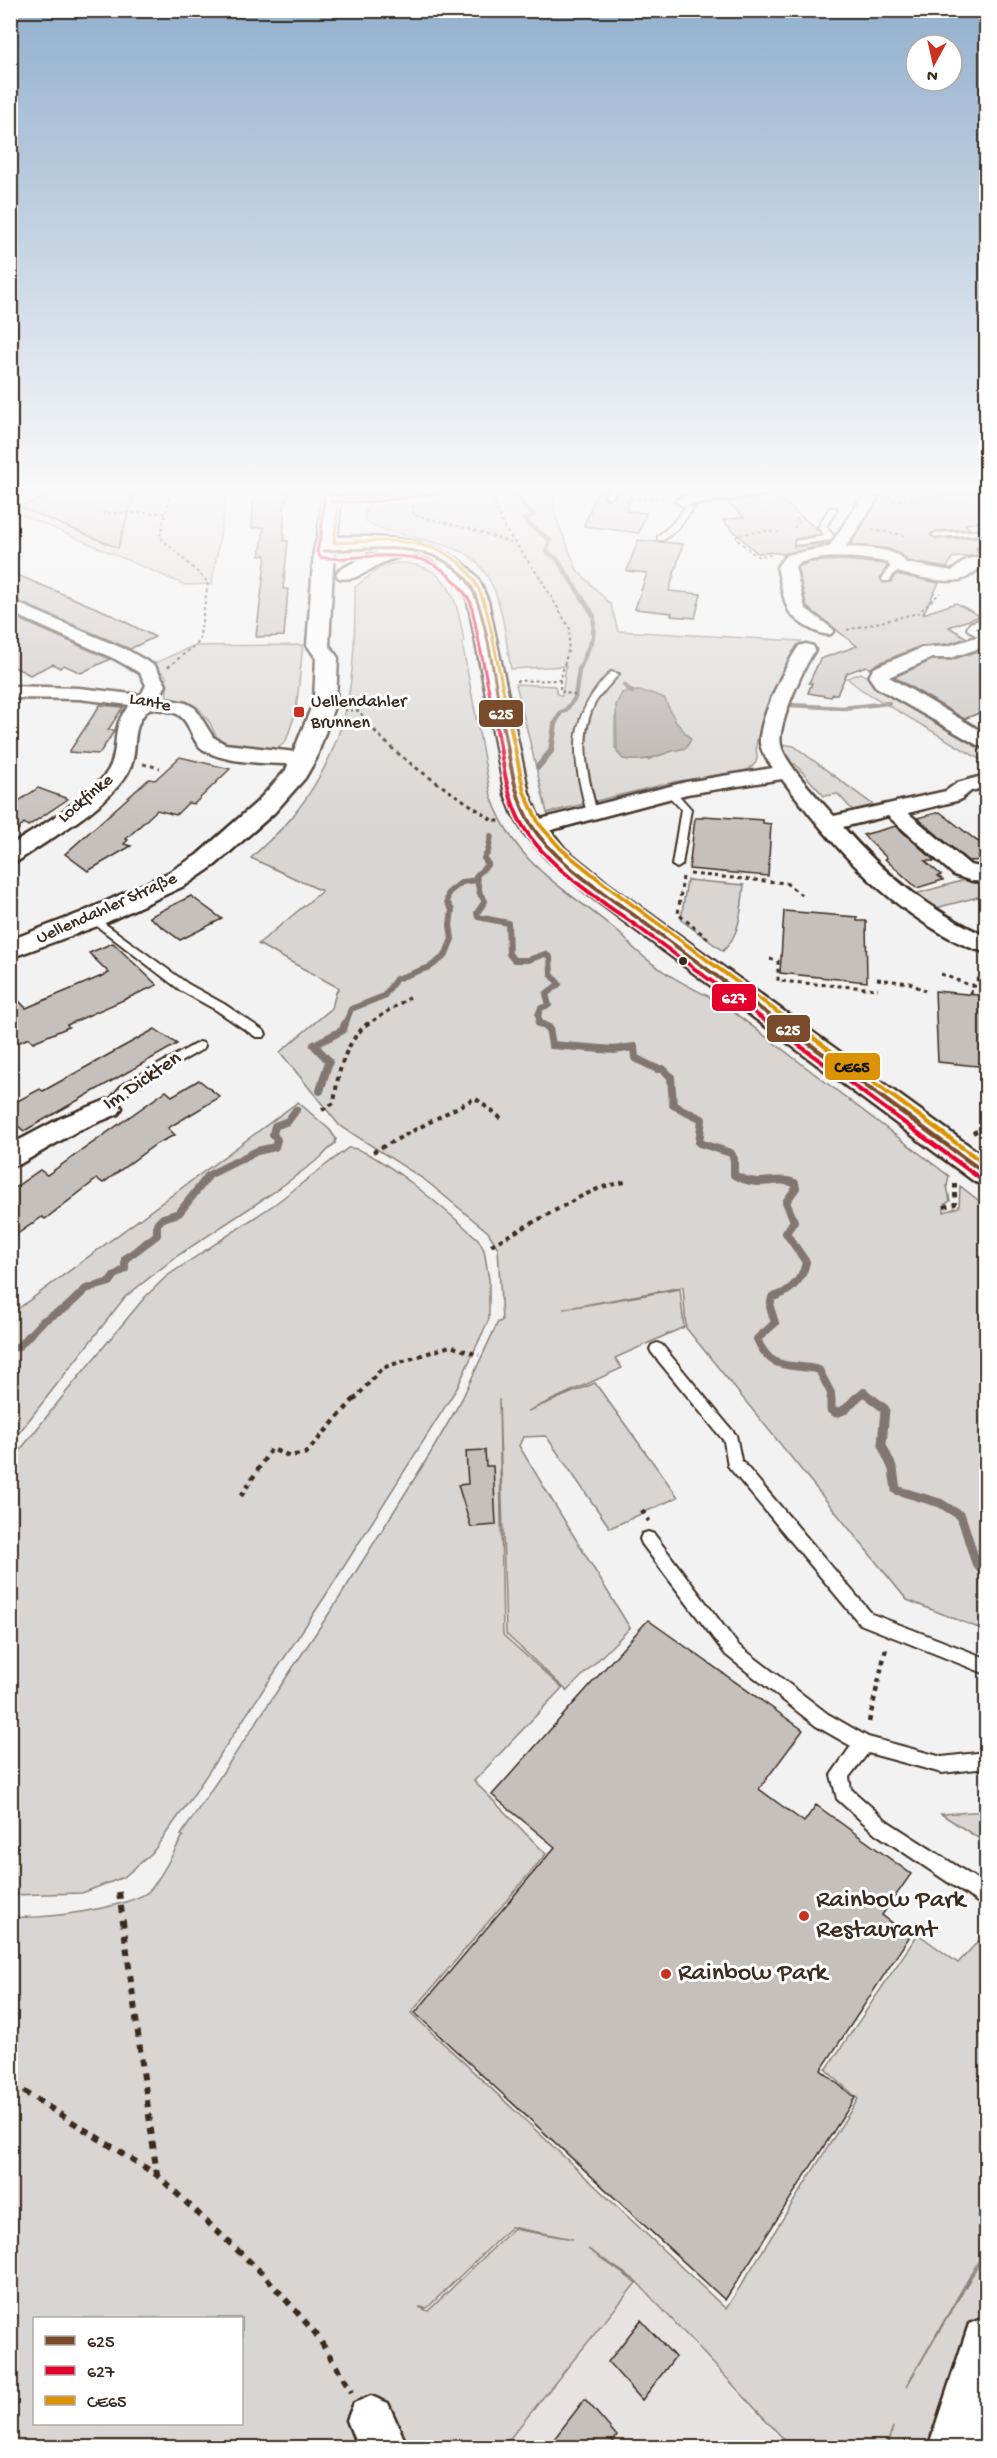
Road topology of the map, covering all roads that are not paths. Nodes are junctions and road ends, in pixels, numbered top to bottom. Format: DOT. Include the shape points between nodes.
graph roads {
  1 [pos="326,602"];
  2 [pos="477,602"];
  3 [pos="795,602"];
  4 [pos="10,605"];
  5 [pos="987,621"];
  6 [pos="825,630"];
  7 [pos="986,640"];
  8 [pos="806,650"];
  9 [pos="614,674"];
  10 [pos="10,692"];
  11 [pos="147,702"];
  12 [pos="987,742"];
  13 [pos="304,759"];
  14 [pos="787,772"];
  15 [pos="987,781"];
  16 [pos="670,792"];
  17 [pos="894,810"];
  18 [pos="592,813"];
  19 [pos="830,824"];
  20 [pos="533,828"];
  21 [pos="10,856"];
  22 [pos="677,865"];
  23 [pos="987,875"];
  24 [pos="93,918"];
  25 [pos="987,945"];
  26 [pos="10,950"];
  27 [pos="260,1034"];
  28 [pos="199,1046"];
  29 [pos="109,1108"];
  30 [pos="10,1158"];
  31 [pos="987,1174"];
  32 [pos="657,1349"];
  33 [pos="648,1539"];
  34 [pos="987,1666"];
  35 [pos="864,1744"];
  36 [pos="987,1760"];
  37 [pos="987,1896"];
  38 [pos="987,2341"];
  39 [pos="952,2448"];
  1 -- 13 [label="street, Uellendahler Straße" via="318,645 333,651 323,710"];
  2 -- 20 [label="street" via="517,794"];
  3 -- 6 [label="street" via="797,610"];
  4 -- 11 [label="street, Lockfinke" via="148,670 156,685"];
  5 -- 7 [label="lane" via="971,629"];
  7 -- 12 [label="street" via="950,652 929,652 885,670 879,677 889,687"];
  8 -- 14 [label="street" via="781,702 770,738"];
  9 -- 18 [label="lane" via="592,697 584,716 581,768"];
  10 -- 11 [label="street, Lante" via="104,694"];
  11 -- 13 [label="street, Lante" via="183,709 190,714 203,739 223,751"];
  11 -- 21 [label="street, Lockfinke" via="130,717 122,762 110,782"];
  13 -- 24 [label="street, Uellendahler Straße" via="288,784 265,808 206,860 148,894"];
  14 -- 16 [label="street"];
  14 -- 19 [label="street"];
  15 -- 17 [label="street" via="964,787 952,796"];
  16 -- 18 [label="street"];
  16 -- 22 [label="lane" via="686,809"];
  17 -- 19 [label="street"];
  17 -- 23 [label="street" via="962,870"];
  18 -- 20 [label="street"];
  19 -- 25 [label="street" via="892,892 946,927"];
  20 -- 31 [label="street" via="597,889"];
  24 -- 26 [label="street, Uellendahler Straße"];
  24 -- 27 [label="lane" via="184,987"];
  28 -- 29 [label="lane, Im Dickten" via="126,1088"];
  29 -- 30 [label="street, Im Dickten" via="70,1124"];
  32 -- 34 [label="lane" via="730,1439 734,1462 866,1619"];
  33 -- 35 [label="lane" via="732,1650 822,1720"];
  35 -- 36 [label="lane" via="942,1765"];
  35 -- 37 [label="lane" via="840,1775 843,1793 881,1827"];
  38 -- 39 [label="street"];
}
